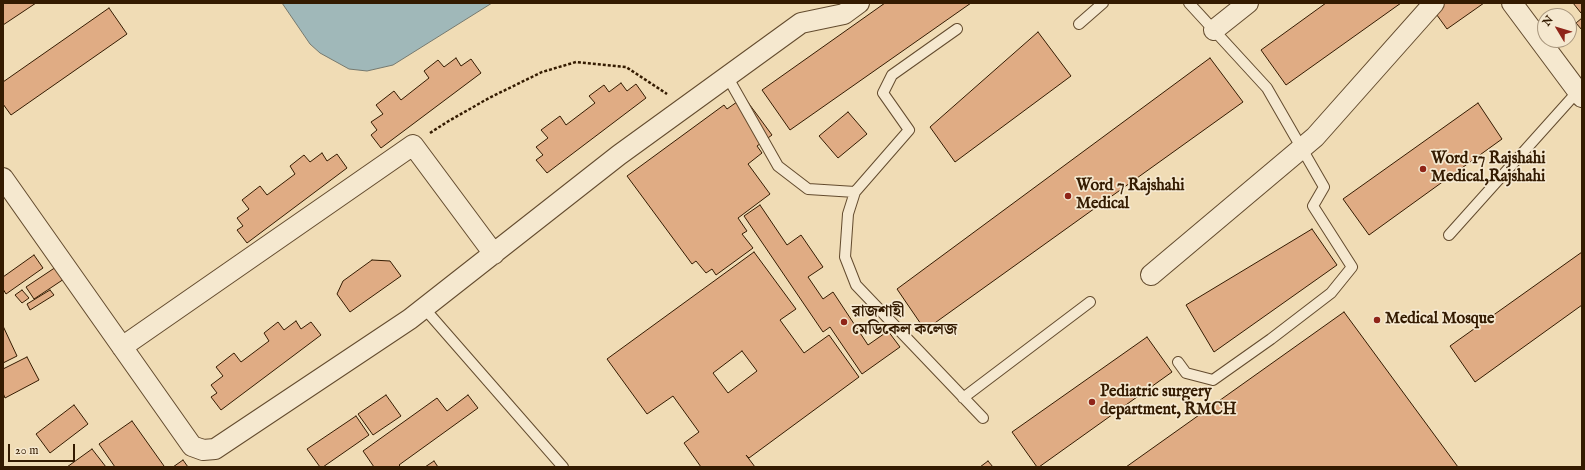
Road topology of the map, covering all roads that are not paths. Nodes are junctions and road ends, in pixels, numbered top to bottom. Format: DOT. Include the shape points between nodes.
graph roads {
  1 [pos="813,3"];
  2 [pos="859,3"];
  3 [pos="1103,3"];
  4 [pos="1189,3"];
  5 [pos="1248,3"];
  6 [pos="1434,3"];
  7 [pos="1512,3"];
  8 [pos="828,17"];
  9 [pos="1079,24"];
  10 [pos="957,29"];
  11 [pos="1214,30"];
  12 [pos="727,76"];
  13 [pos="1580,94"];
  14 [pos="1302,148"];
  15 [pos="3,178"];
  16 [pos="855,192"];
  17 [pos="1448,235"];
  18 [pos="494,254"];
  19 [pos="1151,275"];
  20 [pos="1090,302"];
  21 [pos="424,308"];
  22 [pos="122,347"];
  23 [pos="1178,362"];
  24 [pos="963,398"];
  25 [pos="983,418"];
  26 [pos="563,467"];
  1 -- 8 [label="street"];
  2 -- 8 [label="street" via="844,14"];
  3 -- 9 [label="lane"];
  4 -- 11 [label="lane"];
  5 -- 11 [label="street"];
  6 -- 14 [label="street" via="1315,137"];
  7 -- 13 [label="street"];
  8 -- 12 [label="street" via="801,23"];
  10 -- 16 [label="lane" via="892,75 883,93 909,130"];
  11 -- 14 [label="lane" via="1268,88"];
  12 -- 16 [label="lane" via="778,166 808,189"];
  12 -- 18 [label="street" via="619,155"];
  13 -- 17 [label="lane"];
  14 -- 19 [label="street"];
  14 -- 23 [label="lane" via="1324,188 1313,206 1352,267 1331,294 1213,380 1186,373"];
  15 -- 22 [label="street"];
  16 -- 24 [label="lane" via="848,214 845,257 856,286"];
  18 -- 21 [label="street"];
  18 -- 22 [label="street" via="414,145"];
  20 -- 24 [label="lane"];
  21 -- 22 [label="street" via="215,449 203,450 192,446"];
  21 -- 26 [label="lane"];
  24 -- 25 [label="lane"];
}
